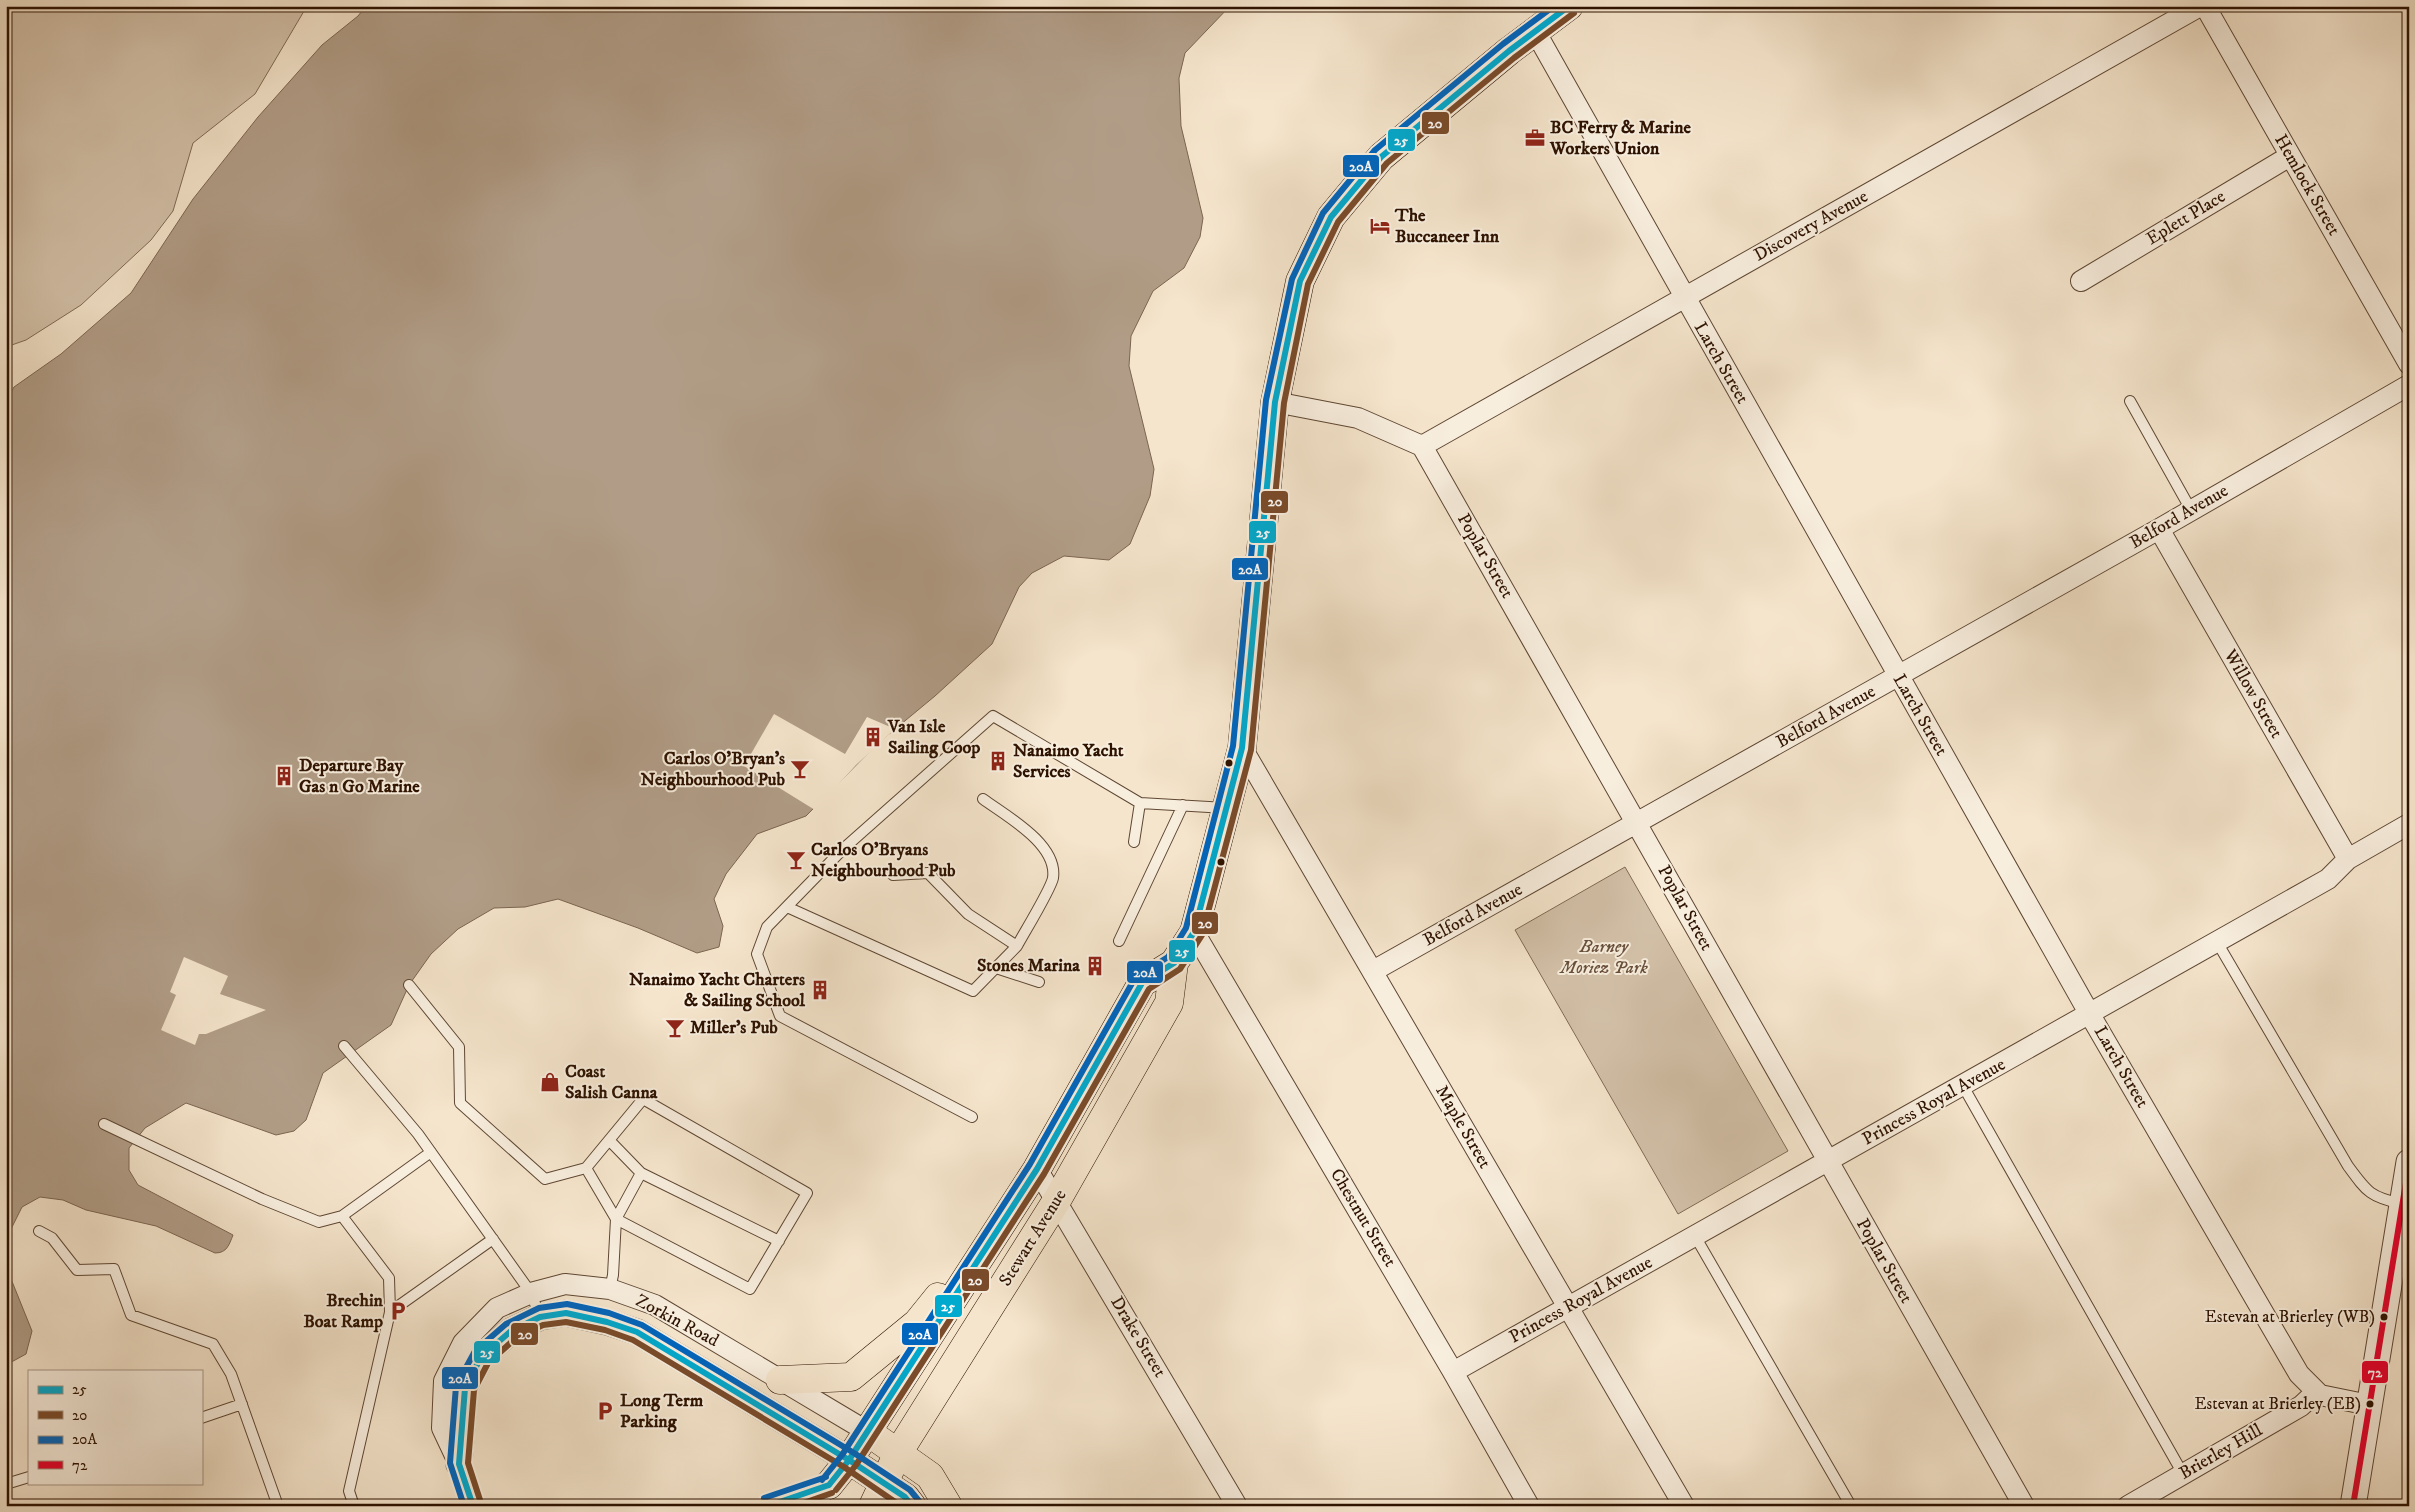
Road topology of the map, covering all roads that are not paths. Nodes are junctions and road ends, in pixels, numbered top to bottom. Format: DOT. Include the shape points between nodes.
graph roads {
  1 [pos="2200,6"];
  2 [pos="2205,6"];
  3 [pos="1551,15"];
  4 [pos="2290,156"];
  5 [pos="2081,281"];
  6 [pos="1684,298"];
  7 [pos="2409,364"];
  8 [pos="2409,385"];
  9 [pos="2130,401"];
  10 [pos="1275,402"];
  11 [pos="1422,446"];
  12 [pos="2191,510"];
  13 [pos="2160,529"];
  14 [pos="1898,676"];
  15 [pos="1242,748"];
  16 [pos="983,799"];
  17 [pos="1140,802"];
  18 [pos="1183,805"];
  19 [pos="1226,808"];
  20 [pos="1638,823"];
  21 [pos="2409,824"];
  22 [pos="1134,842"];
  23 [pos="2348,859"];
  24 [pos="893,875"];
  25 [pos="787,907"];
  26 [pos="1194,932"];
  27 [pos="1119,941"];
  28 [pos="2217,942"];
  29 [pos="1017,946"];
  30 [pos="1174,963"];
  31 [pos="996,968"];
  32 [pos="1373,971"];
  33 [pos="1039,982"];
  34 [pos="409,986"];
  35 [pos="2089,1013"];
  36 [pos="344,1046"];
  37 [pos="1962,1086"];
  38 [pos="972,1117"];
  39 [pos="104,1124"];
  40 [pos="609,1140"];
  41 [pos="431,1152"];
  42 [pos="1827,1161"];
  43 [pos="2409,1162"];
  44 [pos="586,1168"];
  45 [pos="1037,1169"];
  46 [pos="641,1173"];
  47 [pos="1057,1200"];
  48 [pos="2402,1204"];
  49 [pos="342,1216"];
  50 [pos="1006,1218"];
  51 [pos="616,1219"];
  52 [pos="39,1231"];
  53 [pos="1695,1236"];
  54 [pos="493,1238"];
  55 [pos="779,1241"];
  56 [pos="610,1289"];
  57 [pos="531,1293"];
  58 [pos="1568,1308"];
  59 [pos="390,1312"];
  60 [pos="540,1317"];
  61 [pos="1453,1372"];
  62 [pos="780,1380"];
  63 [pos="2315,1393"];
  64 [pos="242,1404"];
  65 [pos="2369,1404"];
  66 [pos="202,1418"];
  67 [pos="868,1432"];
  68 [pos="898,1453"];
  69 [pos="849,1460"];
  70 [pos="459,1464"];
  71 [pos="2183,1474"];
  72 [pos="28,1477"];
  73 [pos="6,1484"];
  74 [pos="878,1494"];
  75 [pos="819,1504"];
  76 [pos="278,1506"];
  77 [pos="354,1506"];
  78 [pos="473,1506"];
  79 [pos="766,1506"];
  80 [pos="912,1506"];
  81 [pos="948,1506"];
  82 [pos="1237,1506"];
  83 [pos="1529,1506"];
  84 [pos="1684,1506"];
  85 [pos="1850,1506"];
  86 [pos="2024,1506"];
  87 [pos="2128,1506"];
  88 [pos="2353,1506"];
  1 -- 6 [label="street, Discovery Avenue"];
  2 -- 4 [label="street, Hemlock Street"];
  3 -- 6 [label="street, Larch Street"];
  3 -- 10 [label="main road, Stewart Avenue" via="1381,157 1331,218 1300,281"];
  4 -- 5 [label="street, Eplett Place"];
  4 -- 7 [label="street, Hemlock Street"];
  6 -- 11 [label="street, Discovery Avenue"];
  6 -- 14 [label="street, Larch Street"];
  8 -- 12 [label="street, Belford Avenue"];
  9 -- 12 [label="lane"];
  10 -- 11 [label="street" via="1358,418"];
  10 -- 15 [label="main road, Stewart Avenue"];
  11 -- 20 [label="street, Poplar Street"];
  12 -- 13 [label="street, Belford Avenue"];
  13 -- 14 [label="street, Belford Avenue"];
  13 -- 23 [label="street, Willow Street"];
  14 -- 20 [label="street, Belford Avenue"];
  14 -- 35 [label="street, Larch Street"];
  15 -- 19 [label="main road, Stewart Avenue"];
  15 -- 32 [label="street, Maple Street"];
  16 -- 29 [label="lane" via="1041,842 1051,860 1053,879"];
  17 -- 18 [label="lane"];
  17 -- 22 [label="lane"];
  17 -- 25 [label="lane" via="993,716 843,850"];
  18 -- 19 [label="lane"];
  18 -- 27 [label="lane"];
  19 -- 26 [label="main road, Stewart Avenue"];
  20 -- 32 [label="street, Belford Avenue"];
  20 -- 42 [label="street, Poplar Street"];
  21 -- 23 [label="street, Princess Royal Avenue"];
  23 -- 28 [label="street, Princess Royal Avenue" via="2328,879"];
  24 -- 29 [label="lane" via="928,873 968,914"];
  25 -- 31 [label="lane" via="973,991"];
  25 -- 38 [label="lane" via="767,928 756,954 780,1016"];
  26 -- 30 [label="main road, Stewart Avenue"];
  26 -- 61 [label="street, Chestnut Street"];
  28 -- 35 [label="street, Princess Royal Avenue"];
  28 -- 48 [label="lane" via="2348,1166 2370,1194"];
  29 -- 31 [label="lane"];
  30 -- 45 [label="main road, Stewart Avenue" via="1142,983"];
  30 -- 47 [label="main road, Stewart Avenue" via="1169,1003"];
  31 -- 33 [label="lane"];
  32 -- 58 [label="street, Maple Street"];
  34 -- 44 [label="lane" via="460,1047 460,1103 545,1179"];
  35 -- 37 [label="street, Princess Royal Avenue"];
  35 -- 63 [label="street, Larch Street" via="2295,1368"];
  36 -- 41 [label="lane"];
  37 -- 42 [label="street, Princess Royal Avenue"];
  37 -- 71 [label="lane"];
  39 -- 49 [label="lane" via="262,1199 319,1222"];
  40 -- 44 [label="lane"];
  40 -- 46 [label="lane"];
  40 -- 55 [label="lane" via="643,1099 807,1193"];
  41 -- 49 [label="lane"];
  41 -- 54 [label="lane"];
  42 -- 53 [label="street, Princess Royal Avenue"];
  42 -- 86 [label="street, Poplar Street"];
  43 -- 48 [label="street"];
  44 -- 51 [label="lane"];
  45 -- 47 [label="street, Drake Street"];
  45 -- 50 [label="main road, Stewart Avenue"];
  46 -- 51 [label="lane"];
  46 -- 55 [label="lane"];
  47 -- 68 [label="main road, Stewart Avenue"];
  47 -- 82 [label="street, Drake Street"];
  48 -- 65 [label="street"];
  49 -- 59 [label="lane" via="389,1278"];
  50 -- 62 [label="main road" via="917,1323 851,1377"];
  50 -- 67 [label="main road, Stewart Avenue"];
  51 -- 55 [label="lane" via="750,1290"];
  51 -- 56 [label="lane"];
  52 -- 64 [label="lane" via="52,1238 77,1270 114,1270 132,1315 213,1344 231,1374"];
  53 -- 58 [label="street, Princess Royal Avenue"];
  53 -- 85 [label="lane"];
  54 -- 57 [label="lane"];
  54 -- 59 [label="lane"];
  56 -- 57 [label="street, Zorkin Road" via="565,1284"];
  56 -- 62 [label="street, Zorkin Road" via="655,1305"];
  57 -- 60 [label="lane"];
  57 -- 70 [label="street, Zorkin Road" via="497,1308 463,1343 444,1381 442,1428"];
  58 -- 61 [label="street, Princess Royal Avenue"];
  58 -- 84 [label="street, Maple Street"];
  59 -- 77 [label="lane" via="349,1490"];
  60 -- 69 [label="street, Zorkin Road" via="566,1313 637,1332"];
  60 -- 70 [label="street, Zorkin Road" via="511,1331 481,1357 465,1388"];
  61 -- 83 [label="street, Chestnut Street"];
  62 -- 67 [label="street, Zorkin Road"];
  63 -- 65 [label="street"];
  63 -- 71 [label="street, Brierley Hill" via="2301,1406"];
  64 -- 66 [label="lane"];
  64 -- 76 [label="lane"];
  65 -- 88 [label="street"];
  67 -- 68 [label="main road"];
  67 -- 69 [label="main road, Stewart Avenue"];
  68 -- 74 [label="main road, Stewart Avenue"];
  68 -- 81 [label="main road" via="930,1476"];
  69 -- 74 [label="main road"];
  69 -- 75 [label="main road, Stewart Avenue"];
  70 -- 78 [label="street, Zorkin Road"];
  71 -- 87 [label="street, Brierley Hill"];
  72 -- 73 [label="lane"];
  74 -- 80 [label="main road" via="904,1497"];
  75 -- 79 [label="lane"];
}
